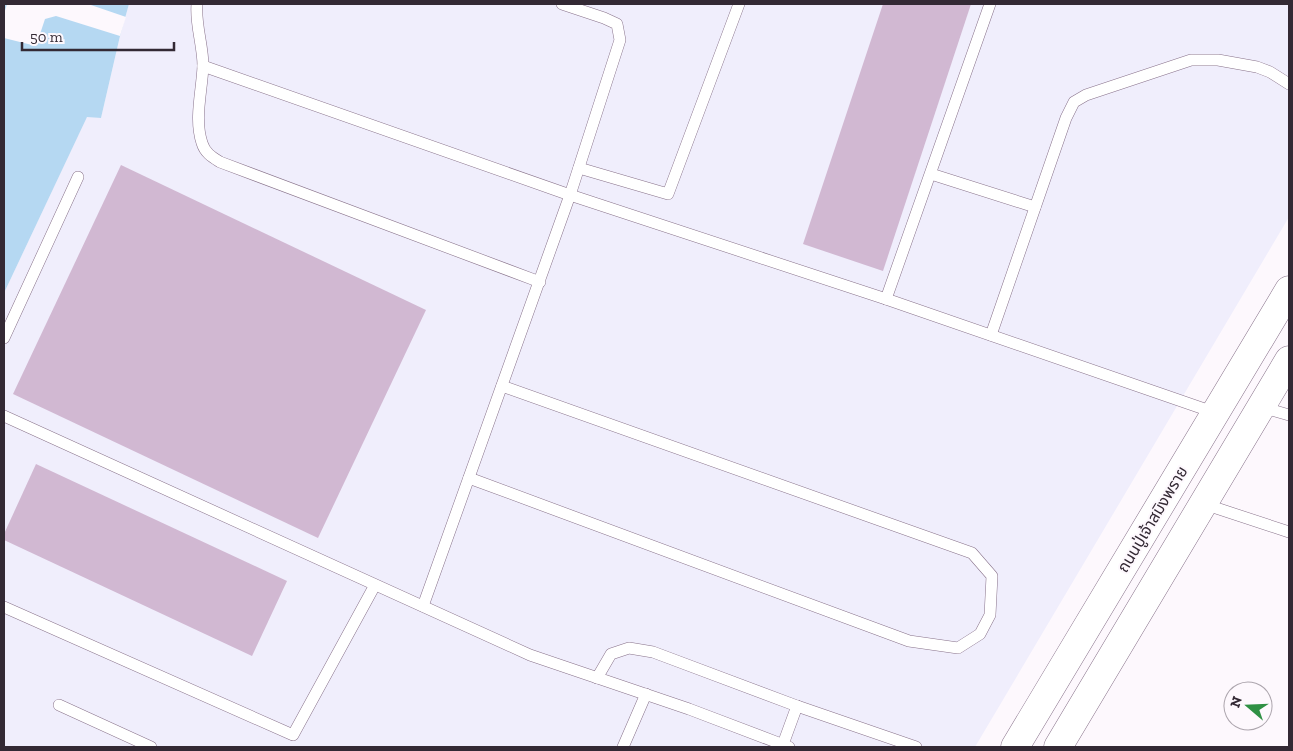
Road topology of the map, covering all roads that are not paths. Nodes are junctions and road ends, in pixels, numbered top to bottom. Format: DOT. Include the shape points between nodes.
graph roads {
  1 [pos="197,4"];
  2 [pos="562,4"];
  3 [pos="739,4"];
  4 [pos="990,4"];
  5 [pos="203,66"];
  6 [pos="1289,84"];
  7 [pos="579,168"];
  8 [pos="931,174"];
  9 [pos="78,178"];
  10 [pos="570,195"];
  11 [pos="1035,208"];
  12 [pos="540,282"];
  13 [pos="1289,290"];
  14 [pos="886,299"];
  15 [pos="991,335"];
  16 [pos="4,338"];
  17 [pos="1289,360"];
  18 [pos="502,386"];
  19 [pos="1261,407"];
  20 [pos="1216,413"];
  21 [pos="1289,415"];
  22 [pos="4,416"];
  23 [pos="470,478"];
  24 [pos="1204,504"];
  25 [pos="1289,532"];
  26 [pos="375,584"];
  27 [pos="4,606"];
  28 [pos="423,606"];
  29 [pos="597,678"];
  30 [pos="646,694"];
  31 [pos="59,704"];
  32 [pos="797,706"];
  33 [pos="785,746"];
  34 [pos="151,747"];
  35 [pos="623,747"];
  36 [pos="916,747"];
  37 [pos="1015,747"];
  38 [pos="1058,747"];
  1 -- 5 [label="lane"];
  2 -- 7 [label="lane" via="617,24 620,40"];
  3 -- 7 [label="lane" via="668,194"];
  4 -- 8 [label="lane"];
  5 -- 10 [label="lane"];
  5 -- 12 [label="lane" via="199,131 202,146 215,159"];
  6 -- 11 [label="lane" via="1257,67 1218,60 1191,60 1086,95 1074,102 1066,118"];
  7 -- 10 [label="lane"];
  8 -- 11 [label="lane"];
  8 -- 14 [label="lane"];
  9 -- 16 [label="lane"];
  10 -- 12 [label="lane"];
  10 -- 14 [label="lane"];
  11 -- 15 [label="lane"];
  12 -- 18 [label="lane"];
  13 -- 20 [label="main road, ถนนปู่เจ้าสมิงพราย"];
  14 -- 15 [label="lane"];
  15 -- 20 [label="lane"];
  17 -- 19 [label="main road"];
  18 -- 23 [label="lane"];
  18 -- 23 [label="lane" via="972,553 992,576 990,615 980,634 958,648 909,640"];
  19 -- 21 [label="lane"];
  19 -- 24 [label="main road"];
  20 -- 37 [label="main road, ถนนปู่เจ้าสมิงพราย"];
  22 -- 26 [label="lane"];
  23 -- 28 [label="lane"];
  24 -- 25 [label="lane"];
  24 -- 38 [label="main road"];
  26 -- 27 [label="lane" via="293,735"];
  26 -- 28 [label="lane"];
  28 -- 29 [label="lane" via="530,655"];
  29 -- 30 [label="lane"];
  29 -- 32 [label="lane" via="611,654 629,648 653,652"];
  30 -- 33 [label="lane"];
  30 -- 35 [label="lane"];
  31 -- 34 [label="lane"];
  32 -- 33 [label="lane"];
  32 -- 36 [label="lane"];
}
